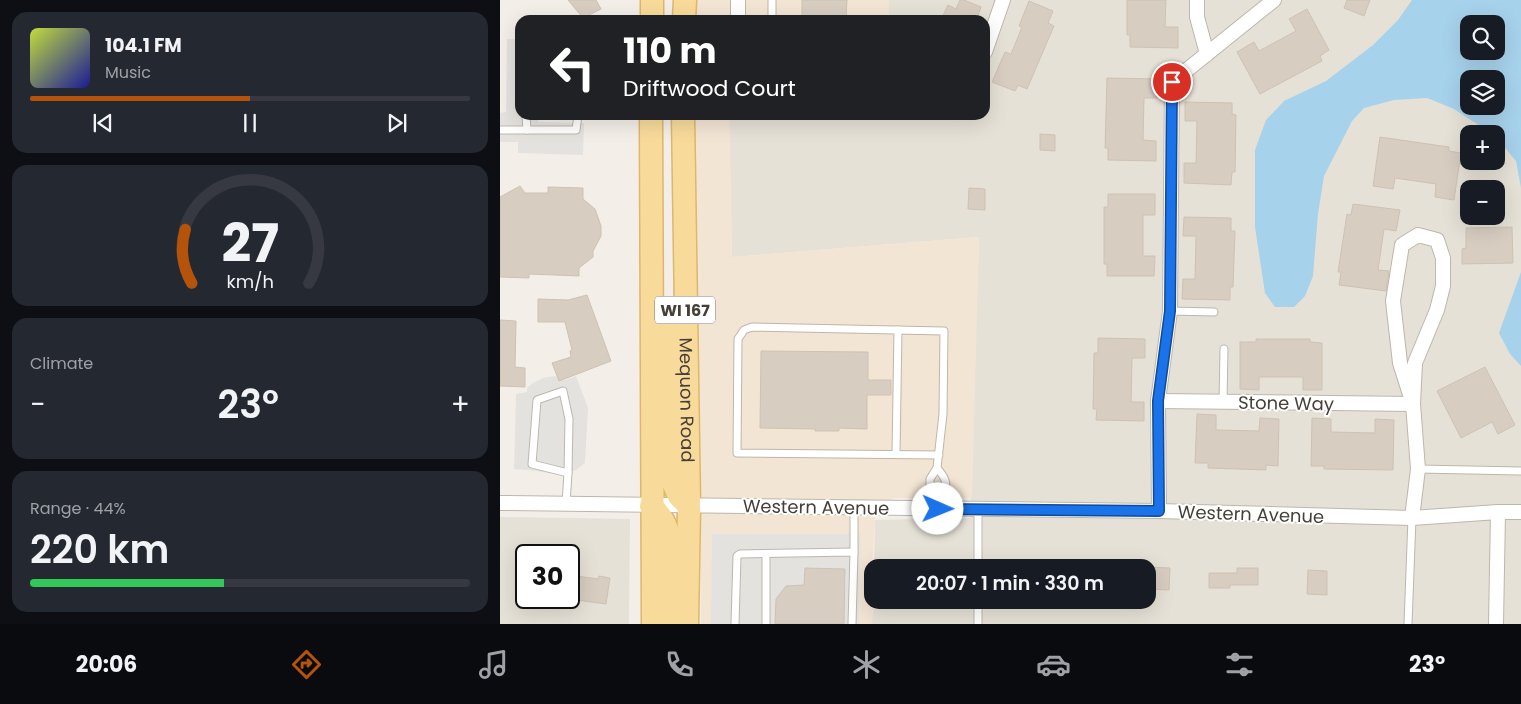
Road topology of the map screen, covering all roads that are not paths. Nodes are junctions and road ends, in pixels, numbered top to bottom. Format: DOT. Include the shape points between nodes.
graph roads {
  1 [pos="652,0"];
  2 [pos="684,0"];
  3 [pos="738,0"];
  4 [pos="772,0"];
  5 [pos="1003,0"];
  6 [pos="1197,0"];
  7 [pos="1274,0"];
  8 [pos="652,15"];
  9 [pos="684,15"];
  10 [pos="738,15"];
  11 [pos="772,15"];
  12 [pos="990,38"];
  13 [pos="1207,54"];
  14 [pos="526,120"];
  15 [pos="577,120"];
  16 [pos="651,120"];
  17 [pos="683,120"];
  18 [pos="500,130"];
  19 [pos="527,130"];
  20 [pos="651,281"];
  21 [pos="1170,311"];
  22 [pos="1214,312"];
  23 [pos="898,330"];
  24 [pos="1224,349"];
  25 [pos="1158,401"];
  26 [pos="1223,402"];
  27 [pos="1413,404"];
  28 [pos="896,454"];
  29 [pos="939,455"];
  30 [pos="938,468"];
  31 [pos="1418,469"];
  32 [pos="1521,471"];
  33 [pos="568,473"];
  34 [pos="500,503"];
  35 [pos="566,504"];
  36 [pos="938,504"];
  37 [pos="651,506"];
  38 [pos="689,506"];
  39 [pos="854,508"];
  40 [pos="978,510"];
  41 [pos="1159,511"];
  42 [pos="1498,512"];
  43 [pos="1521,512"];
  44 [pos="1412,518"];
  45 [pos="854,552"];
  46 [pos="766,554"];
  47 [pos="978,559"];
  48 [pos="978,609"];
  49 [pos="652,624"];
  50 [pos="673,624"];
  51 [pos="687,624"];
  52 [pos="735,624"];
  53 [pos="766,624"];
  54 [pos="852,624"];
  55 [pos="978,624"];
  56 [pos="1408,624"];
  57 [pos="1496,624"];
  1 -- 8 [label="main road"];
  2 -- 9 [label="main road"];
  3 -- 10 [label="street"];
  4 -- 11 [label="lane"];
  5 -- 12 [label="street"];
  6 -- 13 [label="street" via="1197,17"];
  7 -- 13 [label="street"];
  13 -- 21 [label="street" via="1172,82"];
  14 -- 19 [label="lane"];
  15 -- 19 [label="lane" via="576,130"];
  16 -- 20 [label="main road, Mequon Road / WI 167"];
  17 -- 38 [label="main road, Mequon Road / WI 167"];
  18 -- 19 [label="lane"];
  20 -- 37 [label="main road, Mequon Road / WI 167"];
  20 -- 38 [label="main road" via="664,318 670,370 672,480 679,496"];
  21 -- 22 [label="lane"];
  21 -- 25 [label="street"];
  23 -- 28 [label="lane"];
  23 -- 28 [label="lane" via="752,327 744,330 738,339 737,454"];
  23 -- 29 [label="lane" via="944,331"];
  24 -- 26 [label="lane"];
  25 -- 26 [label="street, Stone Way"];
  25 -- 41 [label="street"];
  26 -- 27 [label="street, Stone Way"];
  27 -- 27 [label="street" via="1400,363 1393,301 1402,245 1418,235 1437,240 1443,258 1443,286 1437,310 1415,363"];
  27 -- 31 [label="street"];
  28 -- 29 [label="lane"];
  29 -- 30 [label="lane"];
  30 -- 36 [label="lane" via="945,478 945,490"];
  30 -- 36 [label="lane" via="930,479 930,490"];
  31 -- 32 [label="lane"];
  31 -- 44 [label="street"];
  33 -- 33 [label="lane" via="569,419 563,392 537,400 532,464"];
  33 -- 35 [label="lane"];
  34 -- 35 [label="street, Western Avenue"];
  35 -- 37 [label="street, Western Avenue"];
  36 -- 39 [label="street, Western Avenue"];
  36 -- 40 [label="street, Western Avenue"];
  37 -- 38 [label="street, Western Avenue"];
  37 -- 49 [label="main road, Mequon Road / WI 167"];
  37 -- 50 [label="main road" via="665,522 671,544"];
  38 -- 39 [label="street, Western Avenue"];
  38 -- 51 [label="main road, Mequon Road / WI 167"];
  39 -- 45 [label="lane"];
  40 -- 41 [label="street, Western Avenue"];
  40 -- 47 [label="lane"];
  41 -- 44 [label="street, Western Avenue"];
  42 -- 43 [label="street, Western Avenue"];
  42 -- 44 [label="street, Western Avenue"];
  42 -- 57 [label="street"];
  44 -- 56 [label="lane"];
  45 -- 46 [label="lane"];
  45 -- 54 [label="lane"];
  46 -- 52 [label="lane" via="737,556"];
  46 -- 53 [label="lane"];
  48 -- 55 [label="lane"];
}
